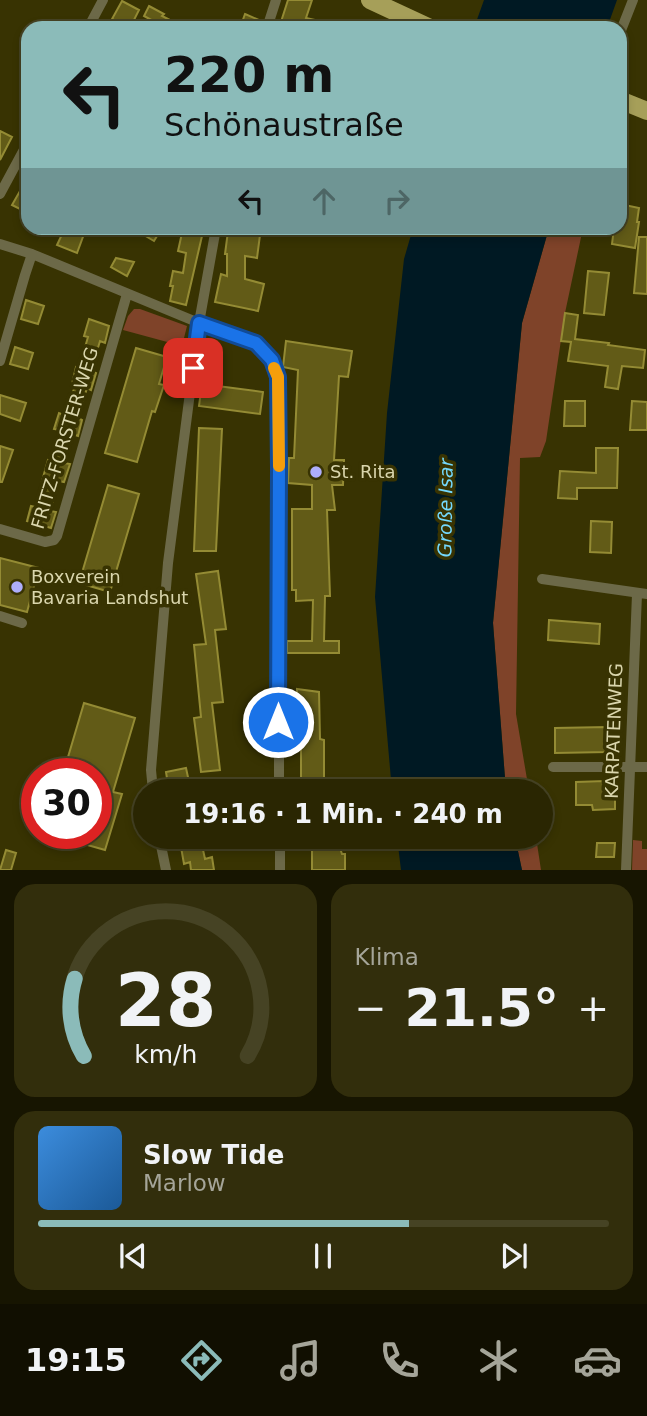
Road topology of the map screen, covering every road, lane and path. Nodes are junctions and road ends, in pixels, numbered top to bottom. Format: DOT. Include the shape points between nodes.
graph roads {
  1 [pos="103,0"];
  2 [pos="276,0"];
  3 [pos="370,0"];
  4 [pos="634,0"];
  5 [pos="92,21"];
  6 [pos="269,21"];
  7 [pos="415,21"];
  8 [pos="625,21"];
  9 [pos="627,103"];
  10 [pos="647,111"];
  11 [pos="21,155"];
  12 [pos="0,194"];
  13 [pos="215,235"];
  14 [pos="0,244"];
  15 [pos="33,254"];
  16 [pos="127,293"];
  17 [pos="199,323"];
  18 [pos="0,361"];
  19 [pos="0,529"];
  20 [pos="542,579"];
  21 [pos="642,594"];
  22 [pos="0,616"];
  23 [pos="22,623"];
  24 [pos="553,767"];
  25 [pos="630,767"];
  26 [pos="647,767"];
  27 [pos="152,779"];
  28 [pos="279,779"];
  29 [pos="162,849"];
  30 [pos="280,849"];
  31 [pos="166,870"];
  32 [pos="280,870"];
  33 [pos="626,870"];
  1 -- 5 [label="street"];
  2 -- 6 [label="street"];
  3 -- 7 [label="main road"];
  4 -- 8 [label="street"];
  9 -- 10 [label="main road"];
  11 -- 12 [label="street"];
  13 -- 17 [label="street"];
  14 -- 15 [label="street"];
  15 -- 16 [label="street"];
  15 -- 18 [label="street"];
  16 -- 17 [label="street"];
  16 -- 19 [label="street, FRITZ-FORSTER-WEG" via="57,536 45,542"];
  17 -- 27 [label="street" via="168,563"];
  17 -- 28 [label="street" via="256,343 272,360 278,377"];
  20 -- 21 [label="street"];
  21 -- 25 [label="street, KARPATENWEG"];
  22 -- 23 [label="street"];
  24 -- 25 [label="street"];
  25 -- 26 [label="street"];
  25 -- 33 [label="street, KARPATENWEG"];
  29 -- 31 [label="street"];
  30 -- 32 [label="street"];
}
